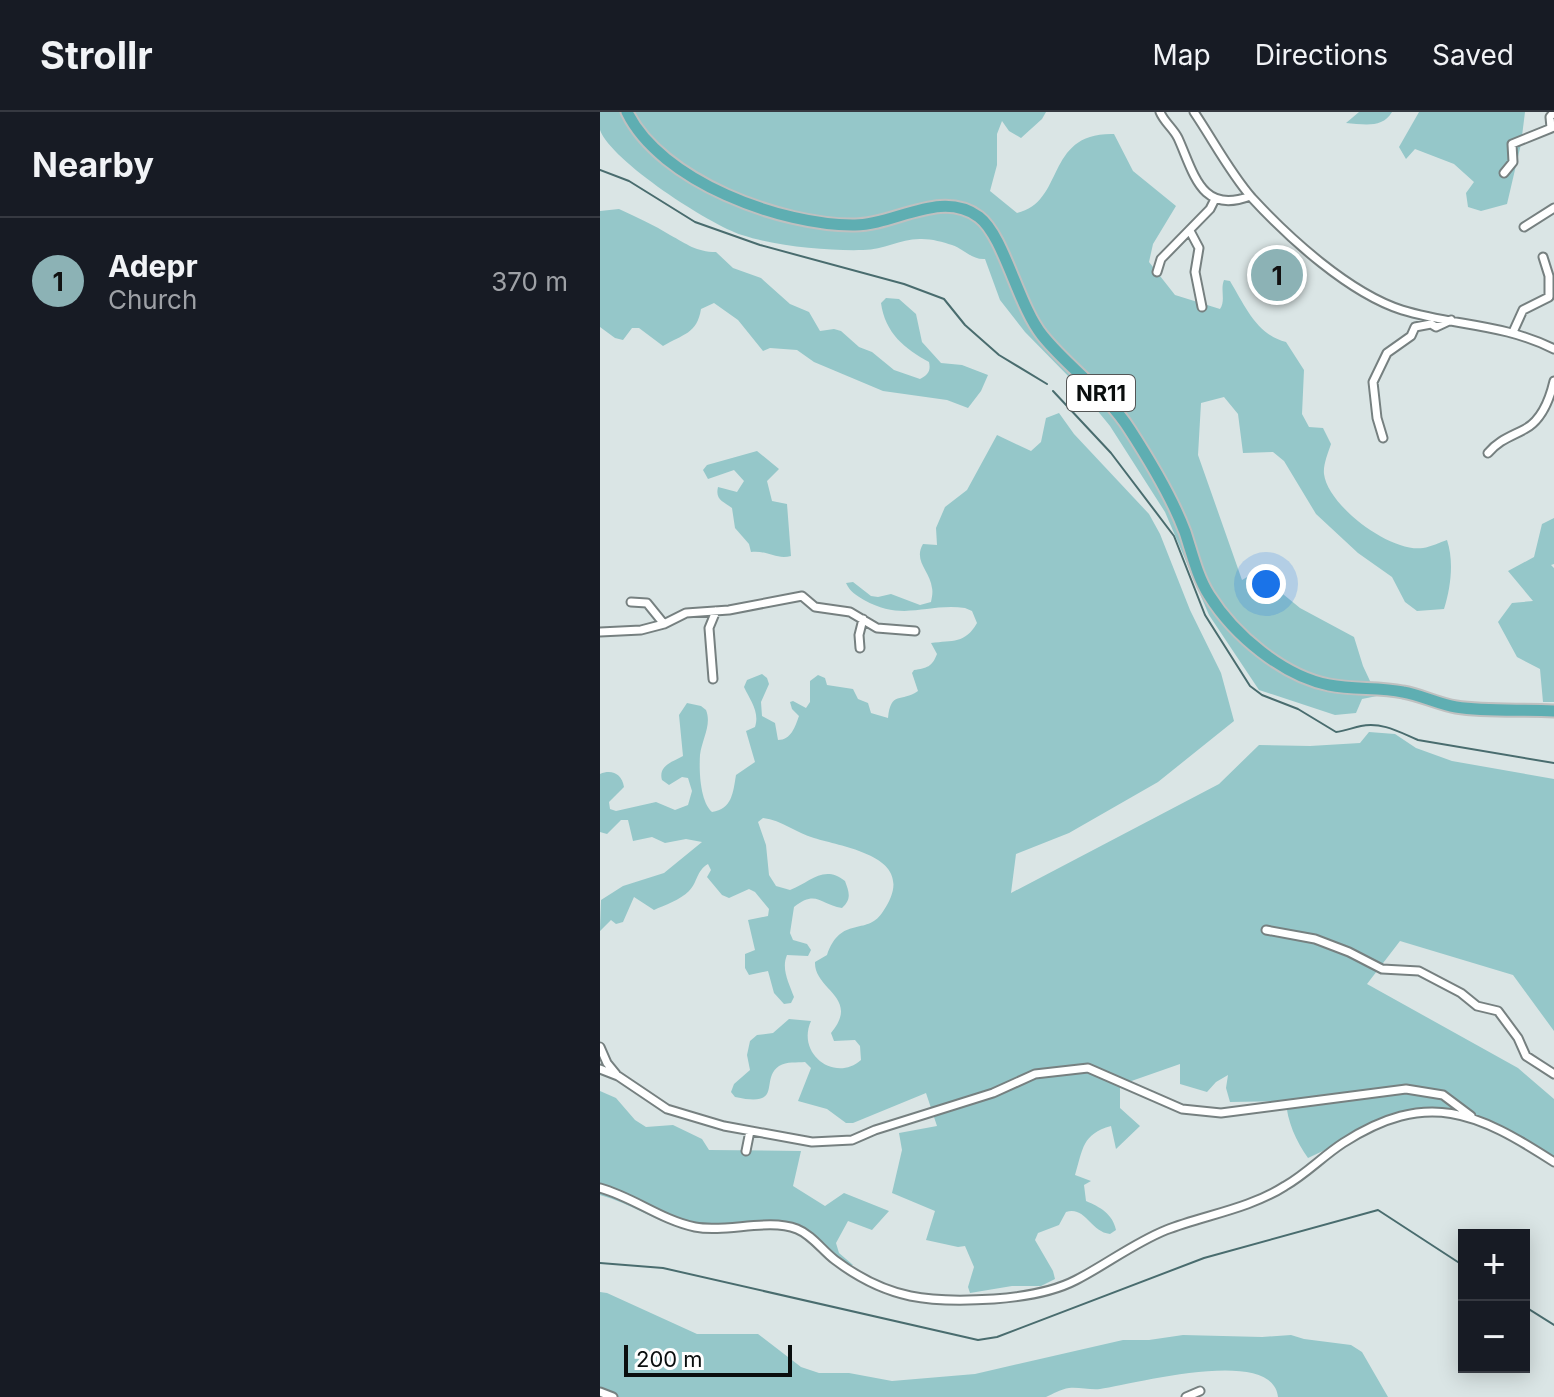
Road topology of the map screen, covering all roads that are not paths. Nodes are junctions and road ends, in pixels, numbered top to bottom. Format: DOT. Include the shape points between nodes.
graph roads {
  1 [pos="627,112"];
  2 [pos="1160,112"];
  3 [pos="1194,112"];
  4 [pos="1554,112"];
  5 [pos="1552,128"];
  6 [pos="1504,173"];
  7 [pos="1250,196"];
  8 [pos="1215,199"];
  9 [pos="1554,208"];
  10 [pos="1524,227"];
  11 [pos="1190,231"];
  12 [pos="1543,257"];
  13 [pos="1157,272"];
  14 [pos="1202,307"];
  15 [pos="1453,319"];
  16 [pos="1513,332"];
  17 [pos="1554,349"];
  18 [pos="1554,381"];
  19 [pos="1383,438"];
  20 [pos="1488,453"];
  21 [pos="631,602"];
  22 [pos="716,611"];
  23 [pos="863,619"];
  24 [pos="664,624"];
  25 [pos="915,631"];
  26 [pos="600,632"];
  27 [pos="860,648"];
  28 [pos="713,679"];
  29 [pos="1554,711"];
  30 [pos="1266,930"];
  31 [pos="600,1047"];
  32 [pos="600,1069"];
  33 [pos="1554,1074"];
  34 [pos="618,1076"];
  35 [pos="1472,1116"];
  36 [pos="750,1131"];
  37 [pos="812,1142"];
  38 [pos="805,1150"];
  39 [pos="746,1151"];
  40 [pos="1554,1162"];
  41 [pos="600,1188"];
  42 [pos="1200,1391"];
  43 [pos="600,1392"];
  44 [pos="613,1397"];
  45 [pos="1186,1397"];
  1 -- 29 [label="highway, NR11" via="656,148 681,168 715,190 786,217 857,225 943,206 979,217 996,240 1041,334 1128,427 1175,511 1213,601 1239,631 1293,672 1327,685 1404,692 1454,707"];
  2 -- 8 [label="street" via="1202,189"];
  3 -- 7 [label="street"];
  4 -- 5 [label="street"];
  5 -- 6 [label="street" via="1512,144 1513,162"];
  7 -- 8 [label="street"];
  7 -- 15 [label="street" via="1363,292 1405,311"];
  8 -- 11 [label="street"];
  9 -- 10 [label="street"];
  11 -- 13 [label="street" via="1161,259"];
  11 -- 14 [label="street" via="1199,248 1195,272"];
  12 -- 16 [label="street" via="1549,297 1523,310"];
  15 -- 16 [label="street"];
  15 -- 19 [label="street" via="1436,327 1415,327 1387,353 1373,382"];
  16 -- 17 [label="street"];
  18 -- 20 [label="street" via="1533,423"];
  21 -- 24 [label="street" via="647,603"];
  22 -- 23 [label="street" via="802,596 815,607 844,610"];
  22 -- 24 [label="street" via="686,613"];
  22 -- 28 [label="street" via="709,628"];
  23 -- 25 [label="street" via="885,630"];
  23 -- 27 [label="street"];
  24 -- 26 [label="street"];
  30 -- 33 [label="street" via="1315,939 1382,969 1419,971 1477,1006 1498,1011 1526,1056"];
  31 -- 34 [label="street"];
  32 -- 34 [label="street"];
  34 -- 36 [label="street" via="667,1109"];
  35 -- 37 [label="street" via="1443,1095 1406,1089 1221,1113 1182,1109 1088,1068 1072,1068 1024,1077 993,1093 846,1141"];
  35 -- 40 [label="street"];
  35 -- 41 [label="street" via="1397,1116 1344,1142 1271,1193 1167,1230 1063,1286 995,1299 903,1296 847,1268 797,1229 691,1226"];
  36 -- 37 [label="street"];
  36 -- 39 [label="street"];
  37 -- 38 [label="street"];
  42 -- 45 [label="street"];
  43 -- 44 [label="street"];
}
